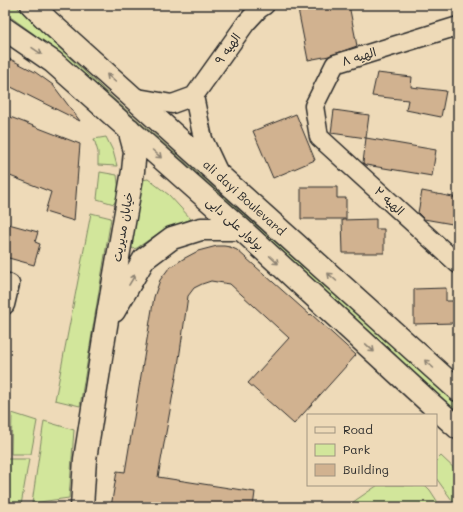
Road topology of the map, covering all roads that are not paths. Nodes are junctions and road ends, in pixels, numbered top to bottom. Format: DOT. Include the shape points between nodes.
graph roads {
  1 [pos="32,5"];
  2 [pos="265,5"];
  3 [pos="47,14"];
  4 [pos="458,26"];
  5 [pos="5,29"];
  6 [pos="194,96"];
  7 [pos="132,97"];
  8 [pos="128,129"];
  9 [pos="319,137"];
  10 [pos="220,176"];
  11 [pos="241,229"];
  12 [pos="458,264"];
  13 [pos="5,282"];
  14 [pos="5,305"];
  15 [pos="106,326"];
  16 [pos="458,390"];
  17 [pos="458,428"];
  18 [pos="82,507"];
  1 -- 3 [label="main road, ali dayi Boulevard"];
  2 -- 6 [label="street, الهیه ۹" via="246,23"];
  7 -- 3 [label="main road, ali dayi Boulevard, one-way"];
  4 -- 9 [label="street, الهیه ۸" via="335,64 314,106"];
  5 -- 8 [label="main road, بولوار علی دایی, one-way" via="53,62"];
  6 -- 7 [label="street" via="172,104"];
  6 -- 10 [label="street" via="203,139"];
  7 -- 10 [label="main road, ali dayi Boulevard"];
  8 -- 11 [label="main road, بولوار علی دایی, one-way"];
  8 -- 15 [label="main road, خیابان مدیریت" via="134,152 133,171"];
  9 -- 12 [label="street, الهیه ۲"];
  16 -- 10 [label="main road, ali dayi Boulevard, one-way"];
  15 -- 11 [label="main road, خیابان مدیریت, one-way" via="144,259 172,238 201,229"];
  11 -- 17 [label="main road, بولوار علی دایی, one-way"];
  13 -- 14 [label="street" via="10,284"];
  15 -- 18 [label="main road, خیابان مدیریت" via="85,459"];
}
